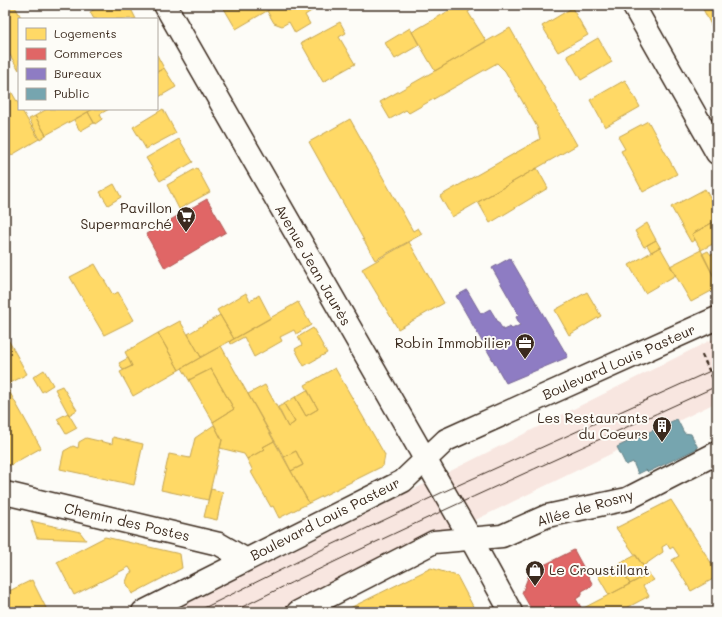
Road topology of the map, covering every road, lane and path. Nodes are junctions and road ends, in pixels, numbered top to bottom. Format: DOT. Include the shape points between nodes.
graph roads {
  1 [pos="164,5"];
  2 [pos="633,5"];
  3 [pos="717,153"];
  4 [pos="717,318"];
  5 [pos="697,356"];
  6 [pos="717,387"];
  7 [pos="717,453"];
  8 [pos="426,460"];
  9 [pos="5,493"];
  10 [pos="466,532"];
  11 [pos="246,559"];
  12 [pos="143,612"];
  13 [pos="298,612"];
  14 [pos="511,612"];
  1 -- 8 [label="street, Avenue Jean Jaurès"];
  2 -- 3 [label="street"];
  4 -- 8 [label="street, Boulevard Louis Pasteur" via="446,440"];
  5 -- 6 [label="path" via="702,354"];
  7 -- 10 [label="street, Allée de Rosny" via="627,499 547,516 502,536"];
  8 -- 10 [label="street, Avenue Jean Jaurès"];
  8 -- 11 [label="street, Boulevard Louis Pasteur" via="403,481"];
  9 -- 11 [label="street, Chemin des Postes" via="219,544"];
  10 -- 13 [label="street, Allée de Rosny" via="434,542"];
  10 -- 14 [label="street, Avenue Jean Jaurès"];
  11 -- 12 [label="street, Boulevard Louis Pasteur"];
}
